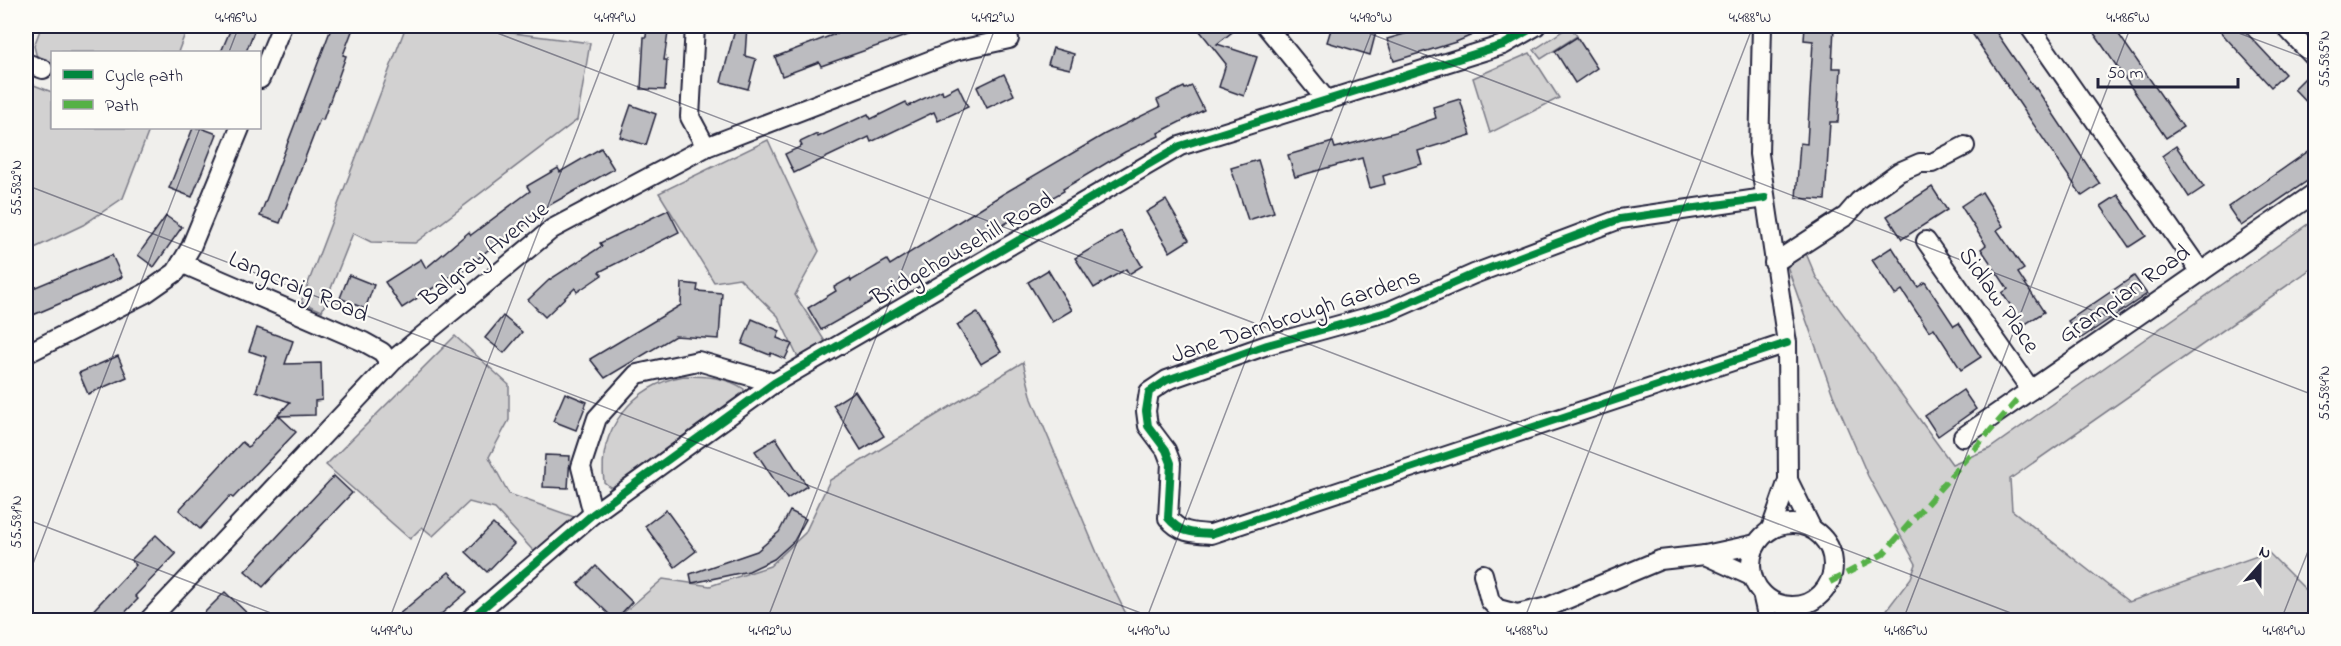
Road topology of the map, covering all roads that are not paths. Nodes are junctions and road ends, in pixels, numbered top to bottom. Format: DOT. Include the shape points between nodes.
graph roads {
  1 [pos="282,26"];
  2 [pos="695,26"];
  3 [pos="1266,26"];
  4 [pos="1536,26"];
  5 [pos="1762,26"];
  6 [pos="2029,26"];
  7 [pos="2285,26"];
  8 [pos="1009,39"];
  9 [pos="2316,58"];
  10 [pos="26,63"];
  11 [pos="43,69"];
  12 [pos="261,77"];
  13 [pos="1327,101"];
  14 [pos="240,129"];
  15 [pos="1965,146"];
  16 [pos="706,147"];
  17 [pos="2316,192"];
  18 [pos="1765,198"];
  19 [pos="1926,241"];
  20 [pos="181,263"];
  21 [pos="1774,263"];
  22 [pos="2201,272"];
  23 [pos="1787,343"];
  24 [pos="26,354"];
  25 [pos="390,363"];
  26 [pos="774,383"];
  27 [pos="2031,390"];
  28 [pos="1963,437"];
  29 [pos="1788,480"];
  30 [pos="593,513"];
  31 [pos="1771,529"];
  32 [pos="1812,529"];
  33 [pos="1756,544"];
  34 [pos="1705,555"];
  35 [pos="1483,574"];
  36 [pos="1752,576"];
  37 [pos="1762,593"];
  38 [pos="1806,603"];
  39 [pos="150,621"];
  40 [pos="469,621"];
  41 [pos="1768,621"];
  42 [pos="1790,621"];
  1 -- 12 [label="street"];
  2 -- 16 [label="street" via="690,117"];
  3 -- 13 [label="street"];
  4 -- 13 [label="street, Bridgehousehill Road" via="1503,45"];
  5 -- 18 [label="street" via="1759,154"];
  6 -- 22 [label="street"];
  7 -- 9 [label="street"];
  8 -- 16 [label="street, Balgray Avenue" via="955,51"];
  10 -- 11 [label="street"];
  13 -- 26 [label="street, Bridgehousehill Road" via="1180,146"];
  14 -- 20 [label="street"];
  15 -- 21 [label="street" via="1932,163 1920,163 1899,172 1858,201 1846,216"];
  16 -- 25 [label="street, Balgray Avenue" via="552,229"];
  17 -- 22 [label="street, Grampian Road"];
  18 -- 21 [label="street"];
  18 -- 23 [label="street, Jane Darnbrough Gardens" via="1620,219 1474,274 1390,311 1267,345 1167,380 1149,392 1148,426 1171,463 1168,518 1189,533 1210,534"];
  19 -- 27 [label="street, Sidlaw Place"];
  20 -- 24 [label="street" via="176,272 146,293"];
  20 -- 25 [label="street, Langcraig Road" via="364,342 382,352"];
  21 -- 23 [label="street"];
  22 -- 27 [label="street, Grampian Road"];
  23 -- 29 [label="street"];
  25 -- 39 [label="street, Balgray Avenue"];
  26 -- 30 [label="street, Bridgehousehill Road"];
  26 -- 30 [label="street" via="698,361 637,374 597,418 581,467"];
  27 -- 28 [label="street, Grampian Road"];
  29 -- 31 [label="street"];
  29 -- 32 [label="street"];
  30 -- 40 [label="street, Bridgehousehill Road"];
  31 -- 32 [label="street" via="1791,524"];
  31 -- 33 [label="street"];
  32 -- 38 [label="street" via="1827,543 1833,561 1830,582"];
  33 -- 34 [label="street"];
  33 -- 36 [label="street" via="1751,553"];
  34 -- 35 [label="street" via="1660,560 1548,607 1517,614 1498,609 1490,600"];
  34 -- 36 [label="street"];
  36 -- 37 [label="street"];
  37 -- 38 [label="street" via="1780,604"];
  37 -- 41 [label="street"];
  38 -- 42 [label="street"];
}
